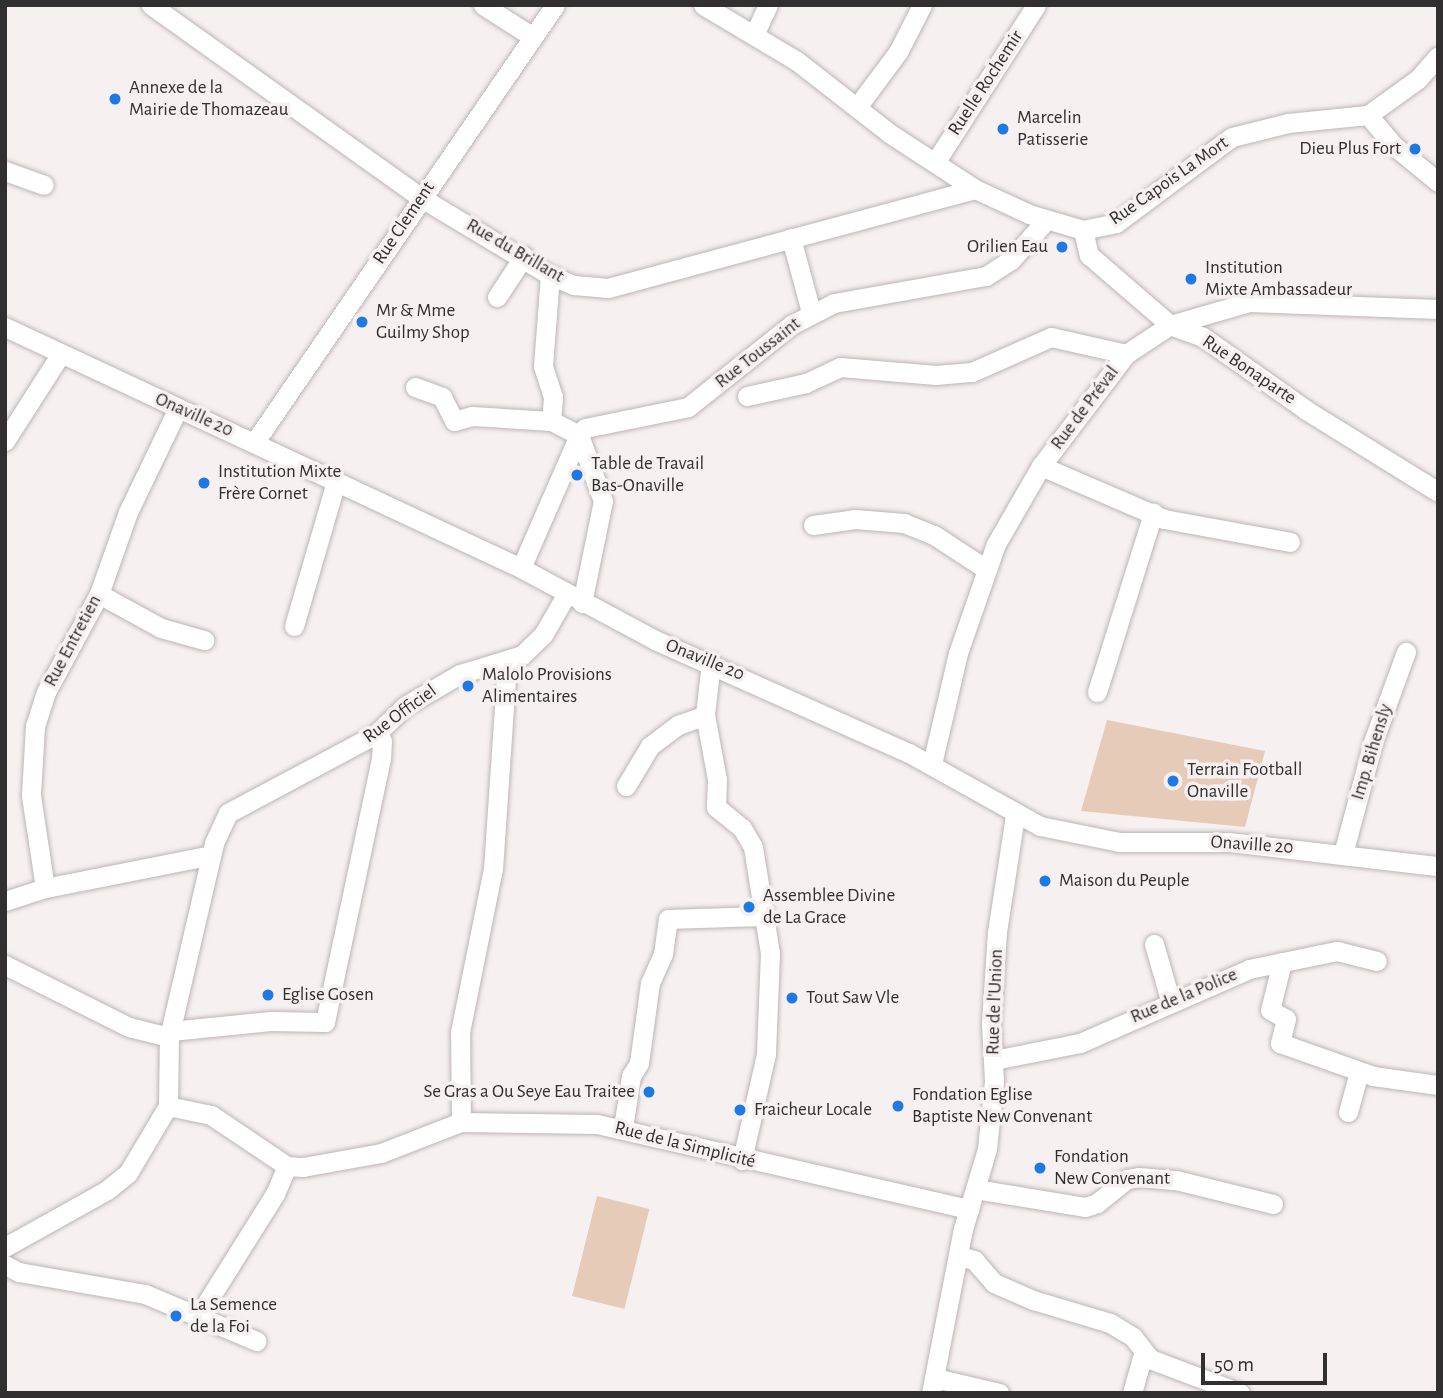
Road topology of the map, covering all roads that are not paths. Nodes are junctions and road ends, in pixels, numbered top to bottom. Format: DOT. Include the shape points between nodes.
graph roads {
  1 [pos="484,5"];
  2 [pos="555,5"];
  3 [pos="703,5"];
  4 [pos="768,5"];
  5 [pos="922,5"];
  6 [pos="1036,5"];
  7 [pos="164,9"];
  8 [pos="754,35"];
  9 [pos="533,37"];
  10 [pos="1438,56"];
  11 [pos="858,107"];
  12 [pos="1368,115"];
  13 [pos="936,161"];
  14 [pos="5,171"];
  15 [pos="1438,182"];
  16 [pos="44,185"];
  17 [pos="975,189"];
  18 [pos="420,197"];
  19 [pos="1046,220"];
  20 [pos="1083,230"];
  21 [pos="791,238"];
  22 [pos="524,256"];
  23 [pos="550,275"];
  24 [pos="497,297"];
  25 [pos="1436,305"];
  26 [pos="811,312"];
  27 [pos="1170,325"];
  28 [pos="5,327"];
  29 [pos="1126,354"];
  30 [pos="60,355"];
  31 [pos="415,387"];
  32 [pos="747,396"];
  33 [pos="178,408"];
  34 [pos="551,421"];
  35 [pos="579,435"];
  36 [pos="5,441"];
  37 [pos="254,443"];
  38 [pos="1041,466"];
  39 [pos="336,481"];
  40 [pos="1438,492"];
  41 [pos="1153,513"];
  42 [pos="813,525"];
  43 [pos="1290,542"];
  44 [pos="521,568"];
  45 [pos="986,569"];
  46 [pos="99,594"];
  47 [pos="574,599"];
  48 [pos="294,626"];
  49 [pos="204,640"];
  50 [pos="1406,652"];
  51 [pos="711,662"];
  52 [pos="507,663"];
  53 [pos="1097,692"];
  54 [pos="705,715"];
  55 [pos="376,734"];
  56 [pos="932,764"];
  57 [pos="626,786"];
  58 [pos="1015,816"];
  59 [pos="1343,854"];
  60 [pos="211,855"];
  61 [pos="1438,866"];
  62 [pos="45,888"];
  63 [pos="5,901"];
  64 [pos="762,916"];
  65 [pos="1154,944"];
  66 [pos="1377,961"];
  67 [pos="1282,962"];
  68 [pos="5,965"];
  69 [pos="1171,1003"];
  70 [pos="170,1034"];
  71 [pos="993,1060"];
  72 [pos="1359,1072"];
  73 [pos="1438,1085"];
  74 [pos="168,1106"];
  75 [pos="1348,1112"];
  76 [pos="461,1122"];
  77 [pos="623,1128"];
  78 [pos="742,1160"];
  79 [pos="287,1166"];
  80 [pos="975,1189"];
  81 [pos="1273,1205"];
  82 [pos="969,1209"];
  83 [pos="6,1252"];
  84 [pos="959,1256"];
  85 [pos="199,1315"];
  86 [pos="256,1341"];
  87 [pos="1143,1354"];
  88 [pos="933,1385"];
  89 [pos="999,1393"];
  90 [pos="1132,1393"];
  91 [pos="1240,1393"];
  1 -- 9 [label="street"];
  2 -- 9 [label="street, Rue Clement"];
  3 -- 8 [label="street"];
  4 -- 8 [label="street"];
  5 -- 11 [label="street" via="898,52"];
  6 -- 13 [label="street, Ruelle Rochemir"];
  7 -- 18 [label="street, Rue du Brillant"];
  8 -- 11 [label="street"];
  9 -- 18 [label="street, Rue Clement"];
  10 -- 12 [label="street" via="1418,79"];
  11 -- 13 [label="street"];
  12 -- 15 [label="street" via="1394,145"];
  12 -- 20 [label="street, Rue Capois La Mort" via="1288,123 1232,137 1116,223"];
  13 -- 17 [label="street"];
  14 -- 16 [label="street"];
  17 -- 19 [label="street"];
  17 -- 21 [label="street, Rue du Brillant"];
  18 -- 22 [label="street, Rue du Brillant"];
  18 -- 37 [label="street, Rue Clement"];
  19 -- 20 [label="street, Rue Capois La Mort"];
  19 -- 26 [label="street, Rue Toussaint" via="1011,260 986,276 858,297"];
  20 -- 27 [label="street, Rue Bonaparte" via="1089,255"];
  21 -- 23 [label="street, Rue du Brillant" via="608,288 573,285"];
  21 -- 26 [label="street"];
  22 -- 23 [label="street, Rue du Brillant"];
  22 -- 24 [label="street"];
  23 -- 34 [label="street" via="543,366 552,397"];
  25 -- 27 [label="street, Rue de Préval" via="1270,299 1212,310"];
  26 -- 35 [label="street, Rue Toussaint" via="688,407 600,423"];
  27 -- 29 [label="street, Rue de Préval"];
  27 -- 40 [label="street, Rue Bonaparte" via="1203,337 1306,410"];
  28 -- 30 [label="street, Onaville 20"];
  29 -- 32 [label="street" via="1051,337 972,372 936,375 840,367 806,383"];
  29 -- 38 [label="street, Rue de Préval"];
  30 -- 33 [label="street, Onaville 20"];
  30 -- 36 [label="street"];
  31 -- 34 [label="street" via="442,397 454,421 472,416"];
  33 -- 37 [label="street, Onaville 20"];
  33 -- 46 [label="street, Rue Entretien" via="128,512"];
  34 -- 35 [label="street"];
  35 -- 44 [label="street"];
  35 -- 47 [label="street, Rue Officiel" via="603,501"];
  37 -- 39 [label="street, Onaville 20"];
  38 -- 41 [label="street"];
  38 -- 45 [label="street, Rue de Préval"];
  39 -- 44 [label="street, Onaville 20"];
  39 -- 48 [label="street"];
  41 -- 43 [label="street" via="1183,524"];
  41 -- 53 [label="street"];
  42 -- 45 [label="street" via="855,519 904,523 934,535"];
  44 -- 47 [label="street, Onaville 20"];
  45 -- 56 [label="street, Rue de Préval" via="958,653"];
  46 -- 49 [label="street" via="161,628"];
  46 -- 62 [label="street, Rue Entretien" via="46,692 35,726 31,795"];
  47 -- 51 [label="street, Onaville 20"];
  47 -- 52 [label="street, Rue Officiel" via="543,635"];
  50 -- 59 [label="street, Imp. Bihensly" via="1373,742"];
  51 -- 54 [label="street"];
  51 -- 56 [label="street, Onaville 20"];
  52 -- 55 [label="street, Rue Officiel" via="460,674 405,706"];
  52 -- 76 [label="street" via="493,869 460,1032"];
  54 -- 57 [label="street" via="678,724 650,746"];
  54 -- 64 [label="street" via="717,779 716,807 743,828 753,847"];
  55 -- 60 [label="street, Rue Officiel" via="228,813"];
  55 -- 70 [label="street" via="382,741 381,759 325,1023 271,1021"];
  56 -- 58 [label="street, Onaville 20"];
  58 -- 59 [label="street, Onaville 20" via="1040,826 1119,842 1229,842"];
  58 -- 71 [label="street, Rue de l'Union" via="998,932"];
  59 -- 61 [label="street, Onaville 20"];
  60 -- 62 [label="street"];
  60 -- 70 [label="street"];
  62 -- 63 [label="street"];
  64 -- 77 [label="street" via="668,919 663,954 650,983 639,1063 631,1076"];
  64 -- 78 [label="street" via="767,922 770,953 766,1054"];
  65 -- 69 [label="street"];
  66 -- 67 [label="street, Rue de la Police" via="1337,951"];
  67 -- 69 [label="street, Rue de la Police" via="1250,969"];
  67 -- 72 [label="street" via="1270,1010 1286,1019 1280,1043"];
  68 -- 70 [label="street" via="129,1027"];
  69 -- 71 [label="street, Rue de la Police" via="1070,1046"];
  70 -- 74 [label="street"];
  71 -- 80 [label="street, Rue de l'Union" via="987,1149"];
  72 -- 73 [label="street"];
  72 -- 75 [label="street"];
  74 -- 79 [label="street" via="212,1115"];
  74 -- 83 [label="street" via="128,1173"];
  76 -- 77 [label="street, Rue de la Simplicité"];
  76 -- 79 [label="street, Rue de la Simplicité" via="381,1153"];
  77 -- 78 [label="street, Rue de la Simplicité"];
  78 -- 82 [label="street, Rue de la Simplicité"];
  79 -- 85 [label="street" via="275,1194"];
  80 -- 81 [label="street" via="1084,1207 1097,1203 1127,1179 1139,1177 1176,1180"];
  80 -- 82 [label="street, Rue de l'Union"];
  82 -- 84 [label="street, Rue de l'Union"];
  83 -- 85 [label="street" via="19,1272 136,1292"];
  84 -- 87 [label="street" via="974,1260 994,1283 1032,1300 1110,1322 1133,1337"];
  84 -- 88 [label="street, Rue de l'Union"];
  85 -- 86 [label="street"];
  87 -- 90 [label="street"];
  87 -- 91 [label="street"];
  88 -- 89 [label="street"];
}
